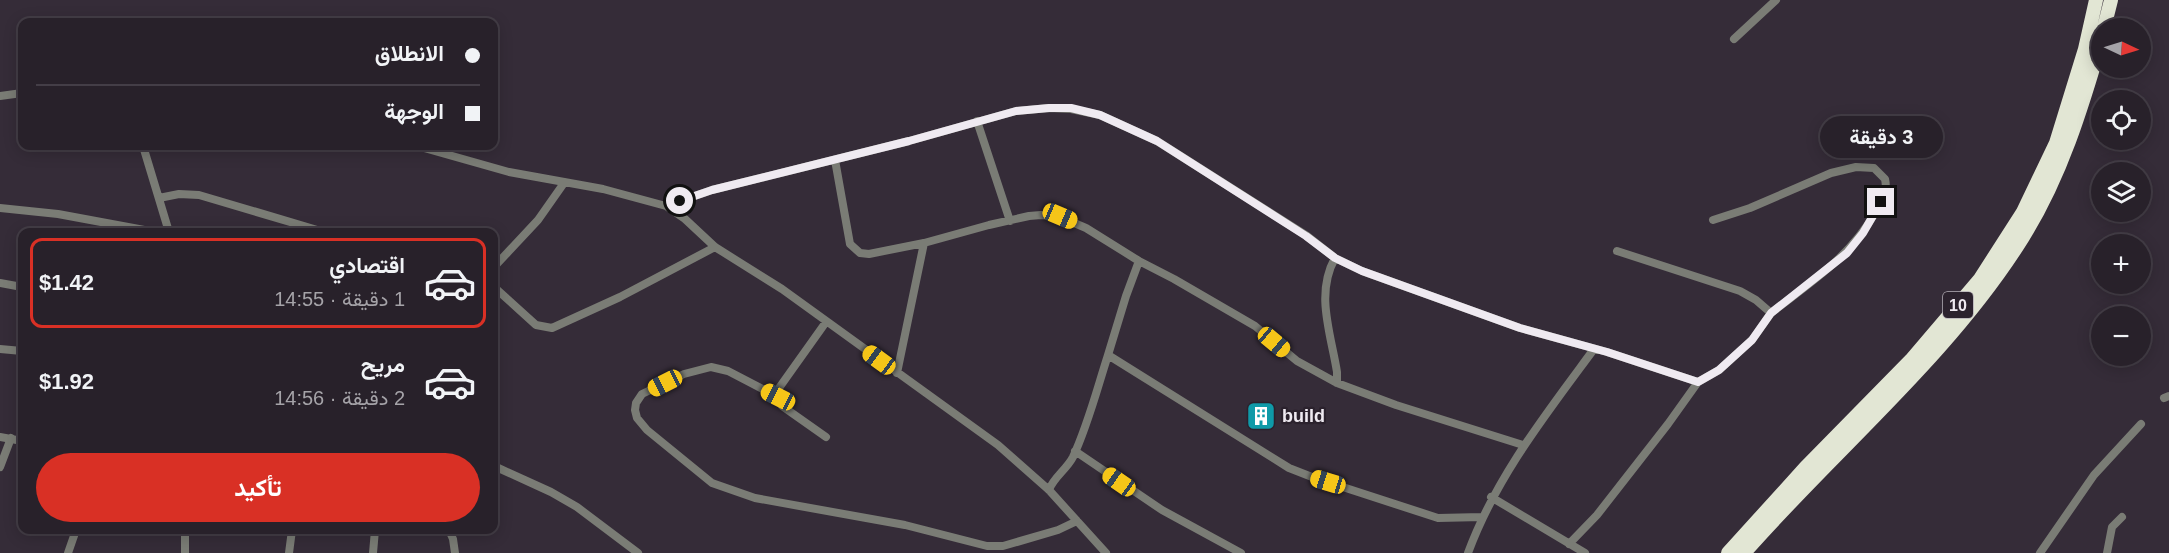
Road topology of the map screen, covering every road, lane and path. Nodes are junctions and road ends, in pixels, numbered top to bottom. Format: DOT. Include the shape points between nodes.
graph roads {
  1 [pos="1776,0"];
  2 [pos="2096,0"];
  3 [pos="2111,0"];
  4 [pos="2106,18"];
  5 [pos="1734,39"];
  6 [pos="2091,74"];
  7 [pos="18,94"];
  8 [pos="0,96"];
  9 [pos="977,121"];
  10 [pos="144,150"];
  11 [pos="431,150"];
  12 [pos="834,160"];
  13 [pos="564,183"];
  14 [pos="159,198"];
  15 [pos="666,206"];
  16 [pos="0,208"];
  17 [pos="1713,220"];
  18 [pos="1010,221"];
  19 [pos="134,228"];
  20 [pos="168,228"];
  21 [pos="310,228"];
  22 [pos="924,243"];
  23 [pos="715,247"];
  24 [pos="1617,251"];
  25 [pos="1335,258"];
  26 [pos="1139,261"];
  27 [pos="498,263"];
  28 [pos="0,283"];
  29 [pos="18,286"];
  30 [pos="498,291"];
  31 [pos="1771,313"];
  32 [pos="826,322"];
  33 [pos="0,349"];
  34 [pos="1594,350"];
  35 [pos="18,351"];
  36 [pos="1108,355"];
  37 [pos="897,373"];
  38 [pos="1698,382"];
  39 [pos="1336,383"];
  40 [pos="778,397"];
  41 [pos="2141,424"];
  42 [pos="0,437"];
  43 [pos="826,437"];
  44 [pos="11,438"];
  45 [pos="18,440"];
  46 [pos="1523,445"];
  47 [pos="1075,451"];
  48 [pos="0,467"];
  49 [pos="498,468"];
  50 [pos="1048,490"];
  51 [pos="1491,497"];
  52 [pos="1482,517"];
  53 [pos="2122,517"];
  54 [pos="1077,522"];
  55 [pos="75,534"];
  56 [pos="185,534"];
  57 [pos="291,534"];
  58 [pos="375,534"];
  59 [pos="451,534"];
  60 [pos="1569,544"];
  61 [pos="68,553"];
  62 [pos="185,553"];
  63 [pos="289,553"];
  64 [pos="373,553"];
  65 [pos="455,553"];
  66 [pos="638,553"];
  67 [pos="1106,553"];
  68 [pos="1241,553"];
  69 [pos="1468,553"];
  70 [pos="1585,553"];
  71 [pos="1728,553"];
  72 [pos="1744,553"];
  73 [pos="2040,553"];
  74 [pos="2107,553"];
  1 -- 5 [label="street"];
  2 -- 71 [label="highway, 10" via="2056,143 2024,212 1980,279 1911,360"];
  3 -- 4 [label="highway"];
  6 -- 72 [label="highway, 10" via="2058,169 2024,236 1981,296 1930,357"];
  7 -- 8 [label="street"];
  9 -- 12 [label="street"];
  9 -- 18 [label="street"];
  9 -- 25 [label="street" via="1049,108 1100,115 1157,141"];
  10 -- 14 [label="street"];
  11 -- 13 [label="street"];
  12 -- 15 [label="street" via="712,190"];
  12 -- 22 [label="street" via="853,248 869,254"];
  13 -- 15 [label="street"];
  13 -- 27 [label="street" via="538,220"];
  14 -- 20 [label="street"];
  14 -- 21 [label="street" via="199,195"];
  15 -- 23 [label="street"];
  16 -- 19 [label="street"];
  17 -- 31 [label="street" via="1831,173 1856,167 1874,168 1885,179 1886,192 1881,202 1847,253"];
  18 -- 22 [label="street"];
  18 -- 26 [label="street" via="1060,216"];
  22 -- 37 [label="street"];
  23 -- 30 [label="street" via="555,328 536,325"];
  23 -- 32 [label="street"];
  24 -- 31 [label="street" via="1740,291"];
  25 -- 34 [label="street" via="1394,284"];
  25 -- 39 [label="street" via="1328,273 1325,300"];
  26 -- 36 [label="street"];
  26 -- 39 [label="street" via="1255,326 1297,361"];
  28 -- 29 [label="street"];
  31 -- 38 [label="street" via="1752,340 1719,370"];
  32 -- 37 [label="street"];
  32 -- 40 [label="street" via="779,388"];
  33 -- 35 [label="street"];
  34 -- 38 [label="street"];
  34 -- 46 [label="street"];
  36 -- 47 [label="street"];
  36 -- 52 [label="street" via="1289,468 1438,518"];
  37 -- 50 [label="street" via="998,445"];
  38 -- 60 [label="street" via="1597,515"];
  39 -- 46 [label="street"];
  40 -- 43 [label="street" via="782,406"];
  40 -- 54 [label="street" via="728,370 711,367 684,374 642,394 635,410 647,430 712,483 755,498 906,525 987,546 1010,544"];
  41 -- 73 [label="street" via="2094,476"];
  42 -- 44 [label="street"];
  44 -- 45 [label="street"];
  44 -- 48 [label="street"];
  46 -- 51 [label="street"];
  47 -- 50 [label="street"];
  47 -- 68 [label="street" via="1162,510"];
  49 -- 66 [label="street" via="577,507"];
  50 -- 54 [label="street"];
  51 -- 52 [label="street"];
  51 -- 60 [label="street"];
  52 -- 69 [label="street"];
  53 -- 74 [label="street" via="2112,527"];
  54 -- 67 [label="street"];
  55 -- 61 [label="street"];
  56 -- 62 [label="street"];
  57 -- 63 [label="street"];
  58 -- 64 [label="street"];
  59 -- 65 [label="street"];
  60 -- 70 [label="street"];
}
